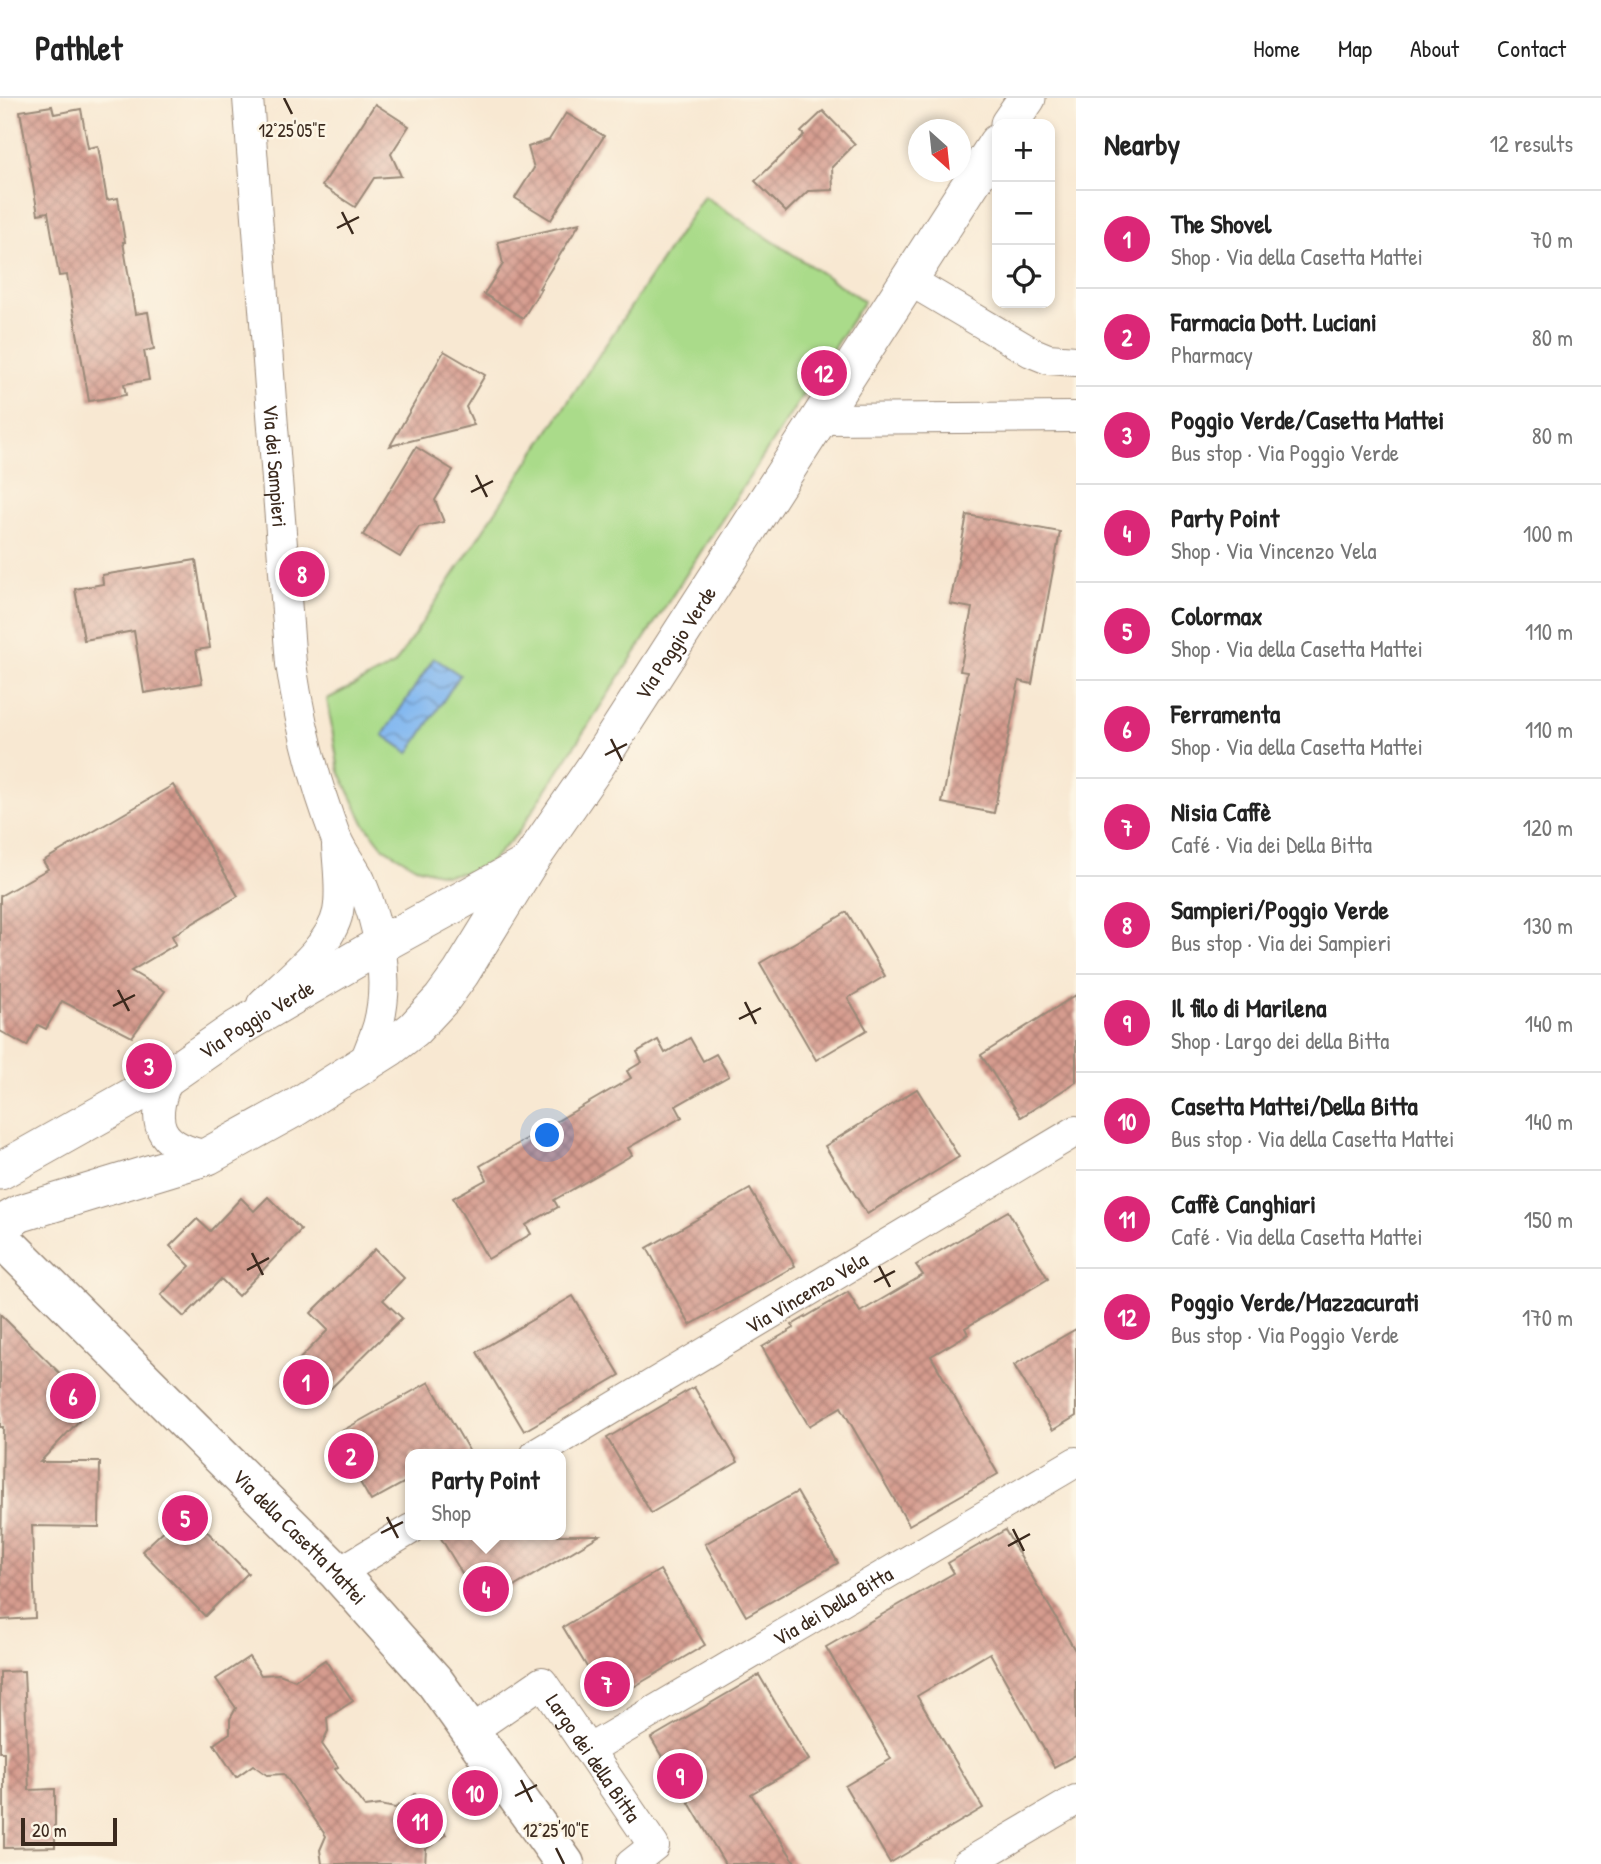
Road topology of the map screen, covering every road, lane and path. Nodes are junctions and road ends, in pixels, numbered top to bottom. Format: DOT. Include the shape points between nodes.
graph roads {
  1 [pos="248,98"];
  2 [pos="1027,98"];
  3 [pos="1013,119"];
  4 [pos="992,151"];
  5 [pos="909,280"];
  6 [pos="1076,361"];
  7 [pos="1076,417"];
  8 [pos="820,419"];
  9 [pos="337,842"];
  10 [pos="528,864"];
  11 [pos="380,945"];
  12 [pos="238,1028"];
  13 [pos="363,1066"];
  14 [pos="169,1076"];
  15 [pos="1076,1131"];
  16 [pos="208,1156"];
  17 [pos="0,1171"];
  18 [pos="0,1225"];
  19 [pos="0,1237"];
  20 [pos="544,1449"];
  21 [pos="1076,1462"];
  22 [pos="405,1533"];
  23 [pos="338,1573"];
  24 [pos="471,1731"];
  25 [pos="588,1750"];
  26 [pos="1076,1800"];
  27 [pos="565,1864"];
  28 [pos="631,1864"];
  29 [pos="967,1864"];
  1 -- 9 [label="street, Via dei Sampieri" via="291,664 306,747"];
  2 -- 3 [label="street"];
  4 -- 5 [label="street, Via Poggio Verde"];
  5 -- 6 [label="street" via="1031,352 1048,359"];
  5 -- 8 [label="street, Via Poggio Verde"];
  7 -- 8 [label="street"];
  8 -- 10 [label="street, Via Poggio Verde"];
  9 -- 11 [label="street, Via dei Sampieri" via="360,882"];
  9 -- 12 [label="street" via="339,904 332,931"];
  10 -- 11 [label="street, Via Poggio Verde"];
  10 -- 13 [label="street, Via Poggio Verde" via="442,999 414,1028"];
  11 -- 12 [label="street, Via Poggio Verde"];
  11 -- 13 [label="street" via="381,1009"];
  12 -- 14 [label="street, Via Poggio Verde"];
  13 -- 16 [label="street, Via Poggio Verde"];
  14 -- 16 [label="street" via="159,1108 165,1134 174,1146"];
  14 -- 17 [label="street, Via Poggio Verde"];
  15 -- 20 [label="street, Via Vincenzo Vela"];
  16 -- 18 [label="street, Via Poggio Verde" via="32,1209"];
  19 -- 23 [label="main road, Via della Casetta Mattei"];
  21 -- 25 [label="street, Via dei Della Bitta"];
  22 -- 23 [label="street"];
  23 -- 24 [label="main road, Via della Casetta Mattei" via="408,1650"];
  24 -- 25 [label="street, Largo dei della Bitta" via="542,1682"];
  24 -- 27 [label="main road, Via della Casetta Mattei"];
  25 -- 28 [label="street, Largo dei della Bitta" via="654,1846"];
  26 -- 29 [label="street"];
}
